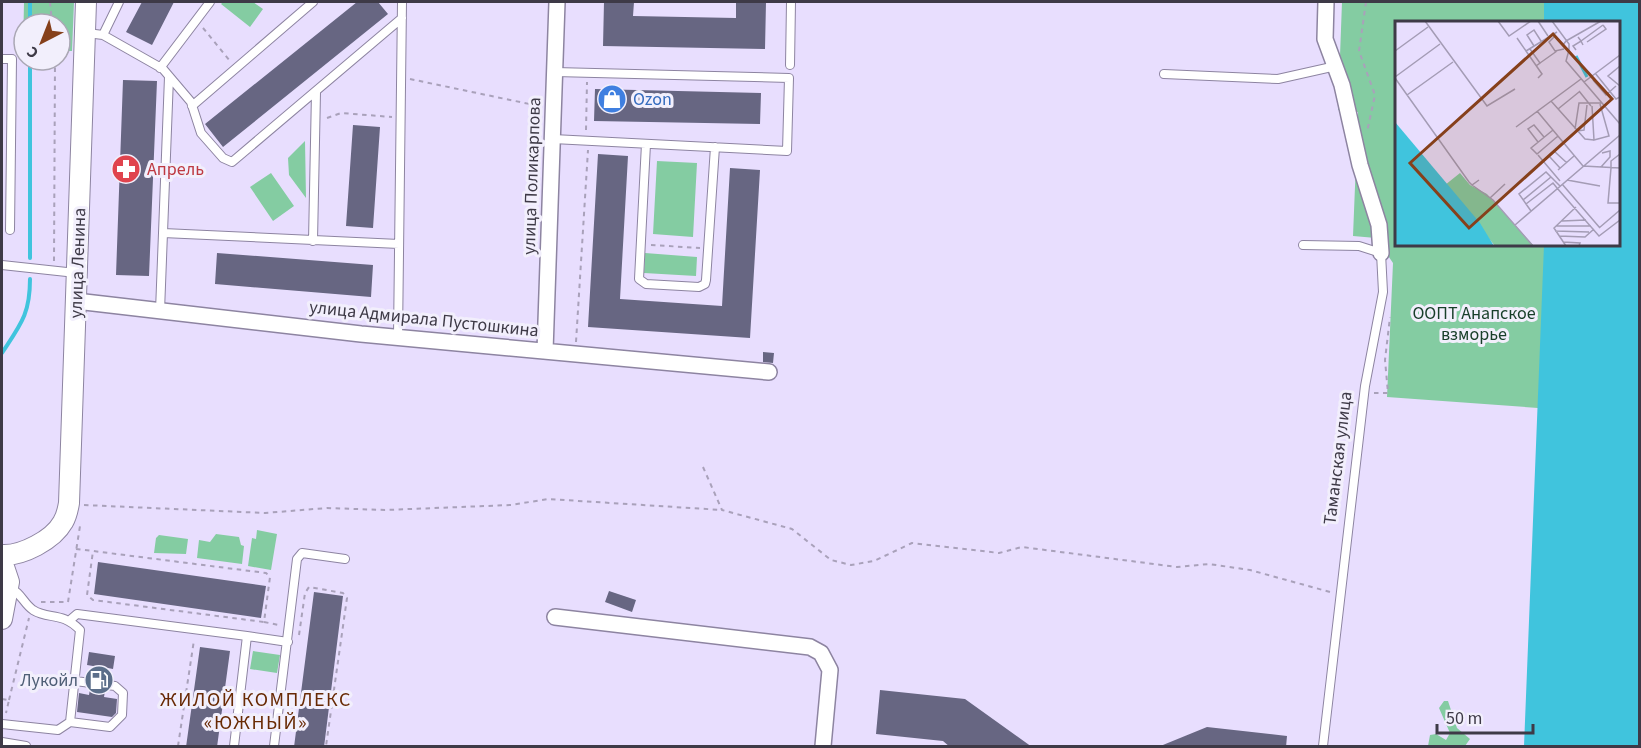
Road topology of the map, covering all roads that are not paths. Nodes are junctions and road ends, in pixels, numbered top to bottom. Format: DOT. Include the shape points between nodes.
graph roads {
  1 [pos="86,2"];
  2 [pos="119,2"];
  3 [pos="210,2"];
  4 [pos="313,2"];
  5 [pos="402,2"];
  6 [pos="557,2"];
  7 [pos="791,2"];
  8 [pos="1326,2"];
  9 [pos="402,18"];
  10 [pos="94,34"];
  11 [pos="2,59"];
  12 [pos="790,65"];
  13 [pos="1336,66"];
  14 [pos="160,68"];
  15 [pos="555,72"];
  16 [pos="1164,74"];
  17 [pos="169,77"];
  18 [pos="316,92"];
  19 [pos="192,106"];
  20 [pos="553,139"];
  21 [pos="646,144"];
  22 [pos="715,147"];
  23 [pos="10,230"];
  24 [pos="163,233"];
  25 [pos="313,241"];
  26 [pos="399,244"];
  27 [pos="1303,245"];
  28 [pos="1381,253"];
  29 [pos="2,265"];
  30 [pos="77,273"];
  31 [pos="76,301"];
  32 [pos="160,310"];
  33 [pos="398,337"];
  34 [pos="545,351"];
  35 [pos="769,372"];
  36 [pos="21,552"];
  37 [pos="2,555"];
  38 [pos="345,559"];
  39 [pos="2,561"];
  40 [pos="9,585"];
  41 [pos="555,617"];
  42 [pos="2,619"];
  43 [pos="70,620"];
  44 [pos="247,636"];
  45 [pos="288,642"];
  46 [pos="75,681"];
  47 [pos="70,722"];
  48 [pos="2,724"];
  49 [pos="2,742"];
  50 [pos="26,747"];
  51 [pos="234,747"];
  52 [pos="274,747"];
  53 [pos="823,747"];
  54 [pos="1323,747"];
  1 -- 10 [label="street, улица Ленина"];
  2 -- 10 [label="lane"];
  3 -- 14 [label="lane"];
  4 -- 19 [label="lane"];
  5 -- 9 [label="lane"];
  6 -- 15 [label="street, улица Поликарпова"];
  7 -- 12 [label="lane"];
  8 -- 13 [label="street" via="1325,39"];
  9 -- 18 [label="lane"];
  9 -- 26 [label="lane"];
  10 -- 14 [label="lane"];
  10 -- 30 [label="street, улица Ленина"];
  11 -- 23 [label="lane" via="12,59"];
  13 -- 16 [label="lane" via="1278,79"];
  13 -- 28 [label="street" via="1379,225"];
  14 -- 17 [label="lane"];
  15 -- 20 [label="street, улица Поликарпова"];
  15 -- 22 [label="lane" via="789,78 787,151"];
  17 -- 19 [label="lane"];
  17 -- 24 [label="lane"];
  18 -- 19 [label="lane" via="232,162 223,158 198,129"];
  18 -- 25 [label="lane"];
  20 -- 21 [label="lane"];
  20 -- 34 [label="street, улица Поликарпова"];
  21 -- 22 [label="lane"];
  21 -- 22 [label="lane" via="638,274 642,282 699,287 706,280"];
  24 -- 25 [label="lane"];
  24 -- 32 [label="lane"];
  25 -- 26 [label="lane"];
  26 -- 33 [label="lane"];
  27 -- 28 [label="lane" via="1359,246"];
  28 -- 54 [label="lane, Таманская улица" via="1383,292 1365,386"];
  29 -- 30 [label="lane"];
  30 -- 31 [label="street, улица Ленина"];
  31 -- 32 [label="street, улица Адмирала Пустошкина"];
  31 -- 36 [label="street, улица Ленина" via="69,503 63,523 47,538"];
  32 -- 33 [label="street, улица Адмирала Пустошкина"];
  33 -- 34 [label="street, улица Адмирала Пустошкина"];
  34 -- 35 [label="street, улица Адмирала Пустошкина"];
  36 -- 37 [label="street"];
  36 -- 40 [label="street"];
  38 -- 45 [label="lane" via="302,553 297,558"];
  39 -- 40 [label="street"];
  40 -- 42 [label="street"];
  40 -- 43 [label="lane" via="34,610"];
  41 -- 53 [label="street" via="810,647 821,653 830,669"];
  43 -- 44 [label="lane" via="77,614"];
  43 -- 46 [label="lane" via="80,630"];
  44 -- 45 [label="lane"];
  44 -- 51 [label="lane"];
  45 -- 52 [label="lane"];
  46 -- 47 [label="lane"];
  46 -- 47 [label="lane" via="115,686 123,693 122,715 110,727"];
  47 -- 48 [label="lane" via="58,730"];
  49 -- 50 [label="lane"];
}
